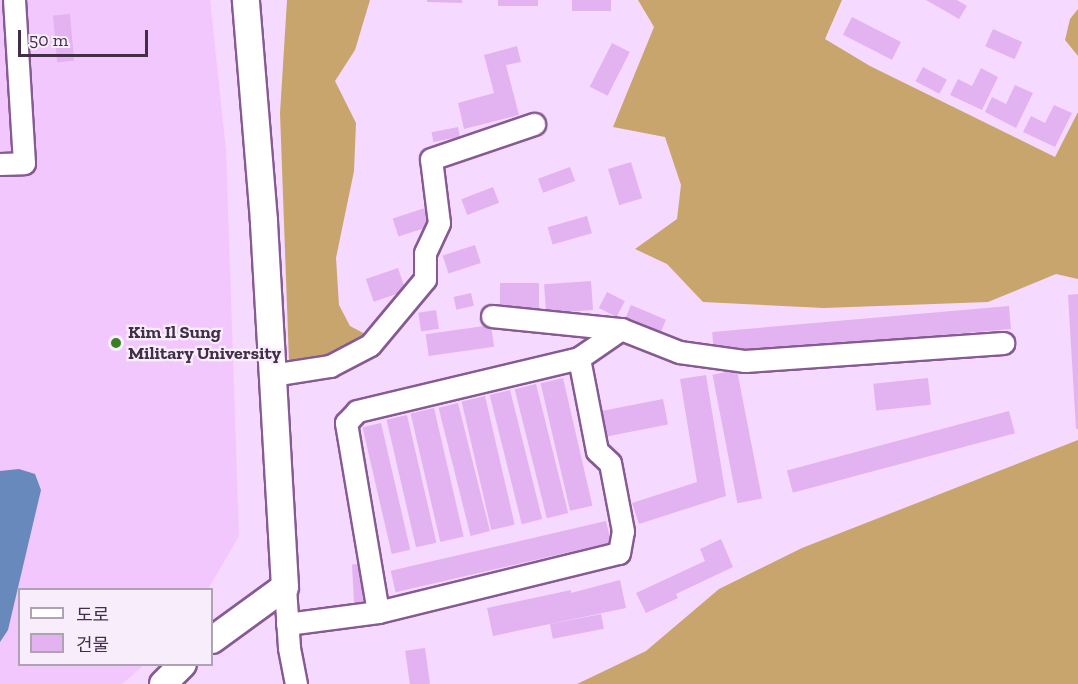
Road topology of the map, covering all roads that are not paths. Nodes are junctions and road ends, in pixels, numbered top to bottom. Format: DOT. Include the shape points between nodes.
graph roads {
  1 [pos="14,0"];
  2 [pos="246,0"];
  3 [pos="534,124"];
  4 [pos="0,164"];
  5 [pos="492,316"];
  6 [pos="621,329"];
  7 [pos="1003,343"];
  8 [pos="579,358"];
  9 [pos="272,375"];
  10 [pos="285,587"];
  11 [pos="378,612"];
  12 [pos="287,624"];
  13 [pos="213,639"];
  14 [pos="181,666"];
  15 [pos="163,684"];
  16 [pos="296,684"];
  1 -- 4 [label="street" via="24,163"];
  2 -- 9 [label="main road"];
  3 -- 9 [label="street" via="431,159 439,223 425,253 425,279 370,345 330,366"];
  5 -- 6 [label="street"];
  6 -- 7 [label="street" via="680,352 745,362"];
  6 -- 8 [label="street"];
  8 -- 11 [label="street" via="357,411 346,423"];
  8 -- 11 [label="street" via="597,451 610,463 623,531 619,553"];
  9 -- 10 [label="main road"];
  10 -- 12 [label="street"];
  10 -- 13 [label="main road"];
  11 -- 12 [label="street"];
  12 -- 16 [label="street"];
  14 -- 15 [label="main road"];
}
